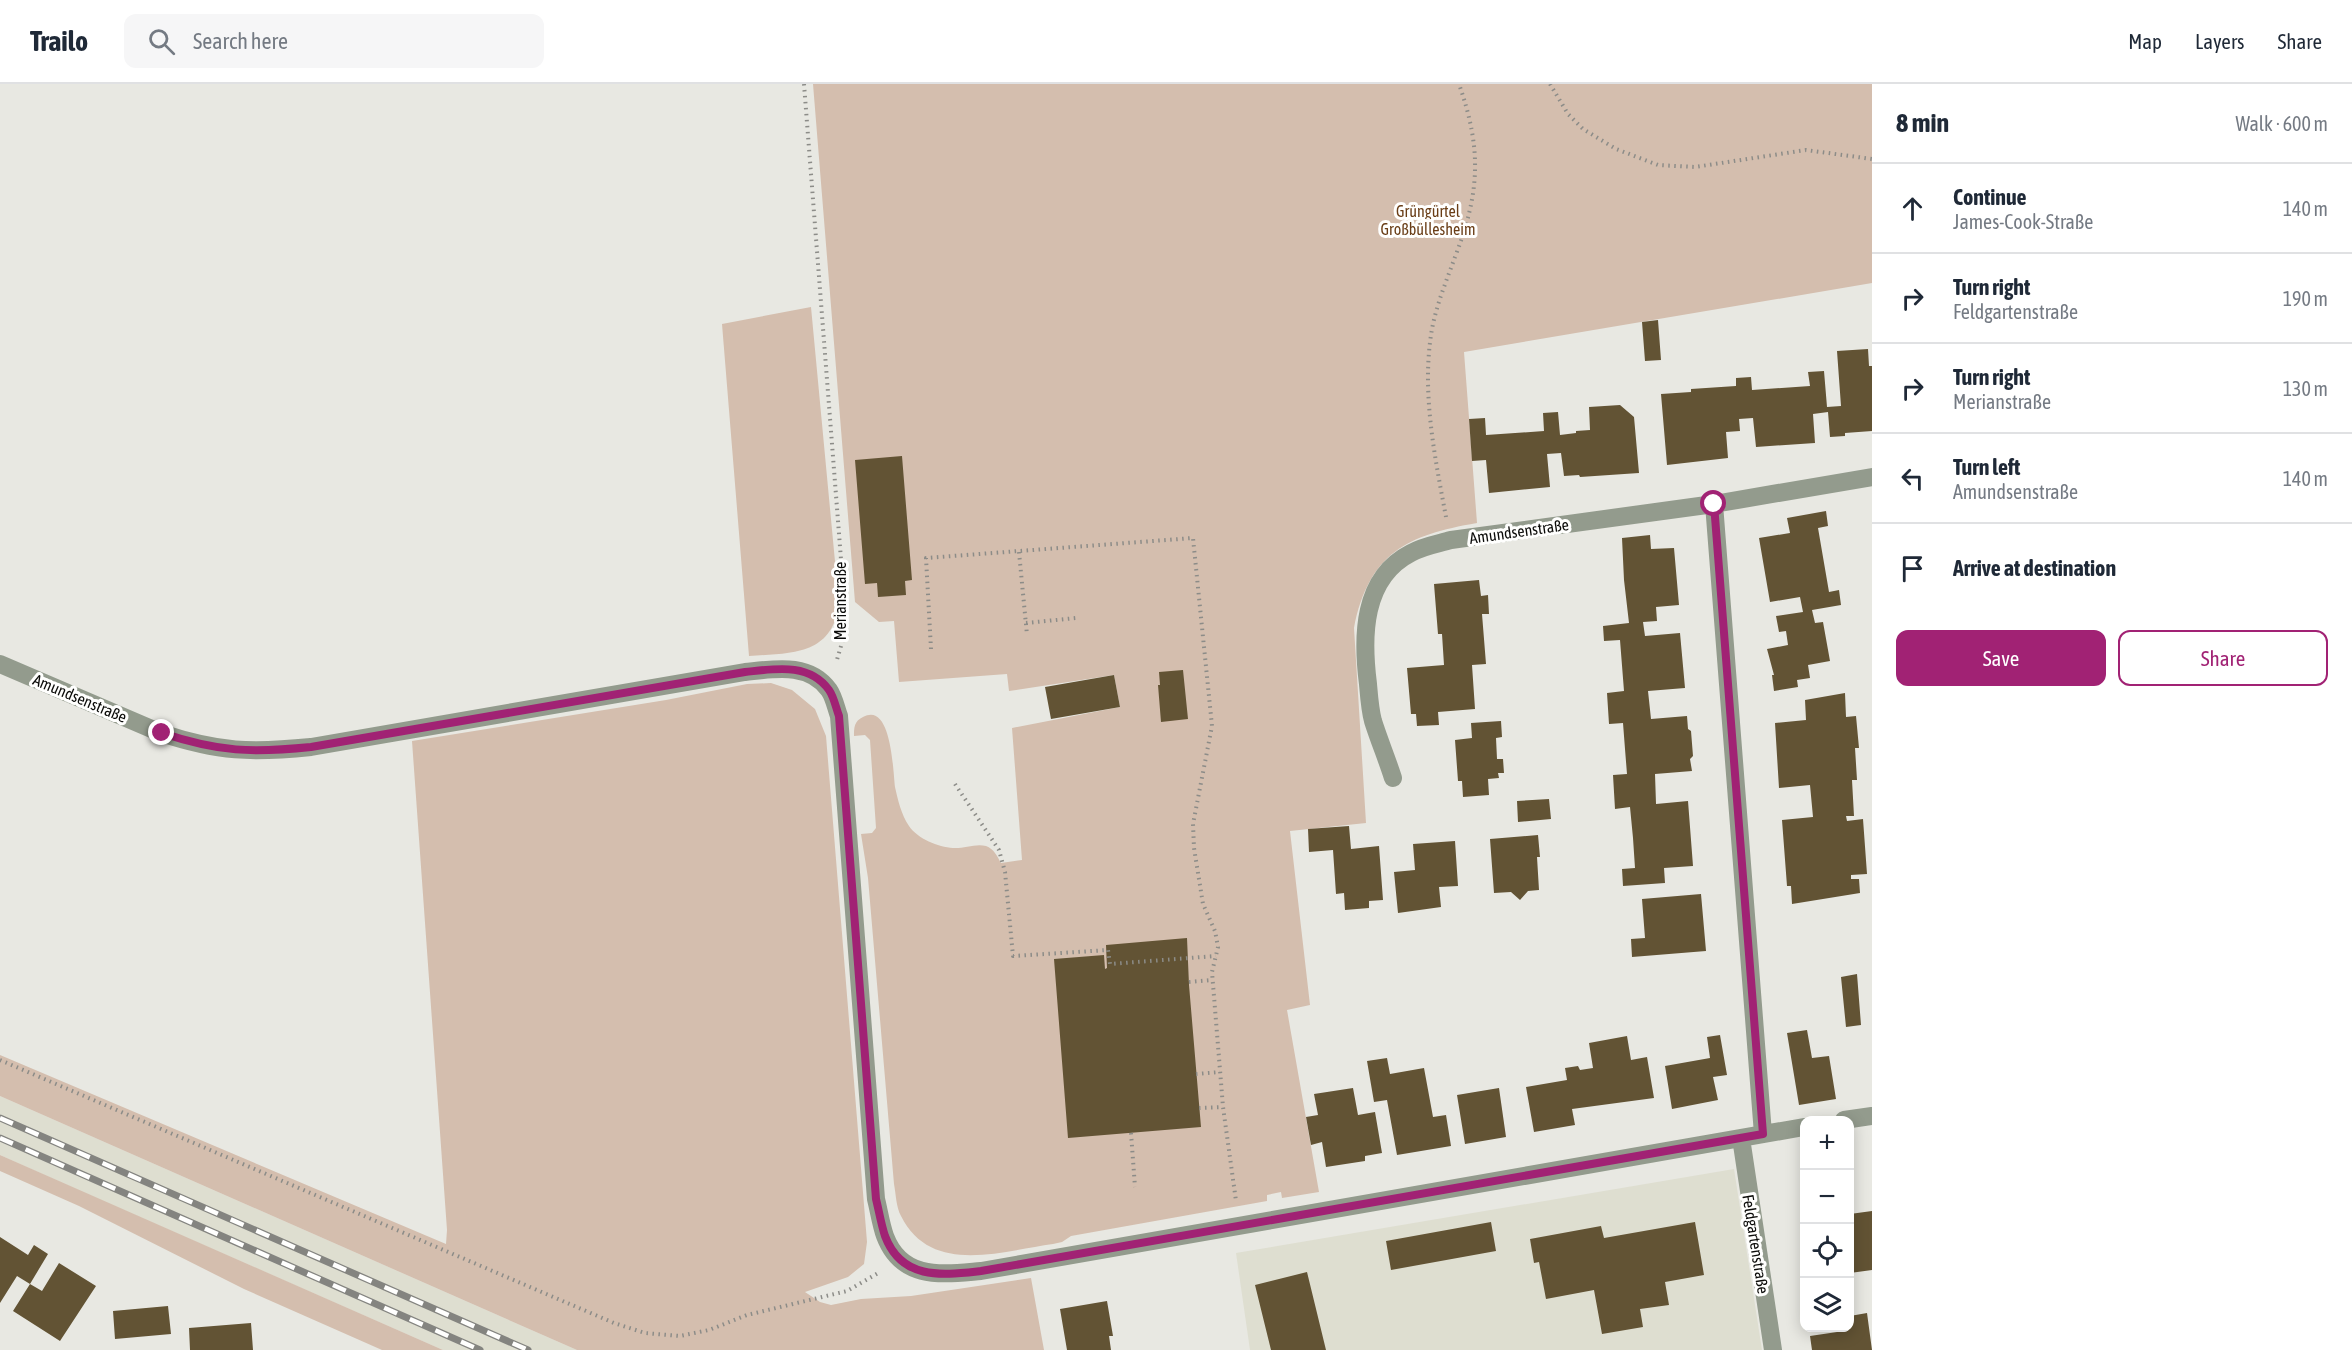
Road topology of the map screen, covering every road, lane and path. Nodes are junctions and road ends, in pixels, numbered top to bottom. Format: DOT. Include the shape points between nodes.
graph roads {
  1 [pos="804,84"];
  2 [pos="1459,84"];
  3 [pos="1550,84"];
  4 [pos="1872,159"];
  5 [pos="1872,477"];
  6 [pos="1714,504"];
  7 [pos="1451,540"];
  8 [pos="1019,552"];
  9 [pos="1076,618"];
  10 [pos="1026,623"];
  11 [pos="1027,635"];
  12 [pos="931,650"];
  13 [pos="0,664"];
  14 [pos="829,690"];
  15 [pos="1393,778"];
  16 [pos="955,784"];
  17 [pos="1216,956"];
  18 [pos="1212,980"];
  19 [pos="1189,982"];
  20 [pos="0,1060"];
  21 [pos="1220,1072"];
  22 [pos="1197,1074"];
  23 [pos="1223,1107"];
  24 [pos="1199,1108"];
  25 [pos="1872,1116"];
  26 [pos="1854,1119"];
  27 [pos="1800,1128"];
  28 [pos="1131,1132"];
  29 [pos="1763,1134"];
  30 [pos="1741,1138"];
  31 [pos="1135,1187"];
  32 [pos="1239,1227"];
  33 [pos="902,1260"];
  34 [pos="1773,1350"];
  1 -- 14 [label="path, Merianstraße" via="844,598 844,636"];
  2 -- 7 [label="path" via="1472,128 1474,197 1435,316 1429,355 1433,439"];
  3 -- 4 [label="path" via="1568,114 1583,129 1616,149 1658,165 1695,167 1806,150"];
  5 -- 6 [label="street, Amundsenstraße"];
  6 -- 7 [label="street, Amundsenstraße"];
  6 -- 29 [label="street"];
  7 -- 15 [label="street, Amundsenstraße" via="1424,547 1398,562 1379,583 1367,613 1365,659 1372,719"];
  8 -- 10 [label="path"];
  8 -- 12 [label="path" via="926,558"];
  8 -- 17 [label="path" via="1193,538 1212,733 1192,824 1203,904 1218,947"];
  9 -- 10 [label="path"];
  10 -- 11 [label="path"];
  13 -- 14 [label="street, Amundsenstraße" via="162,733 238,751 311,747 783,668 810,675"];
  14 -- 33 [label="street" via="839,716 841,737 876,1199 885,1235 892,1251"];
  16 -- 17 [label="path" via="999,850 1005,872 1013,956 1108,950 1110,964"];
  17 -- 18 [label="path"];
  18 -- 19 [label="path"];
  18 -- 21 [label="path"];
  20 -- 33 [label="path" via="645,1333 680,1336 709,1330 747,1314 847,1291"];
  21 -- 22 [label="path"];
  21 -- 23 [label="path"];
  23 -- 24 [label="path"];
  23 -- 32 [label="path"];
  25 -- 26 [label="street"];
  27 -- 29 [label="street"];
  28 -- 31 [label="path"];
  29 -- 30 [label="street"];
  30 -- 32 [label="street"];
  30 -- 34 [label="street, Feldgartenstraße"];
  32 -- 33 [label="street" via="981,1271 926,1273"];
}
